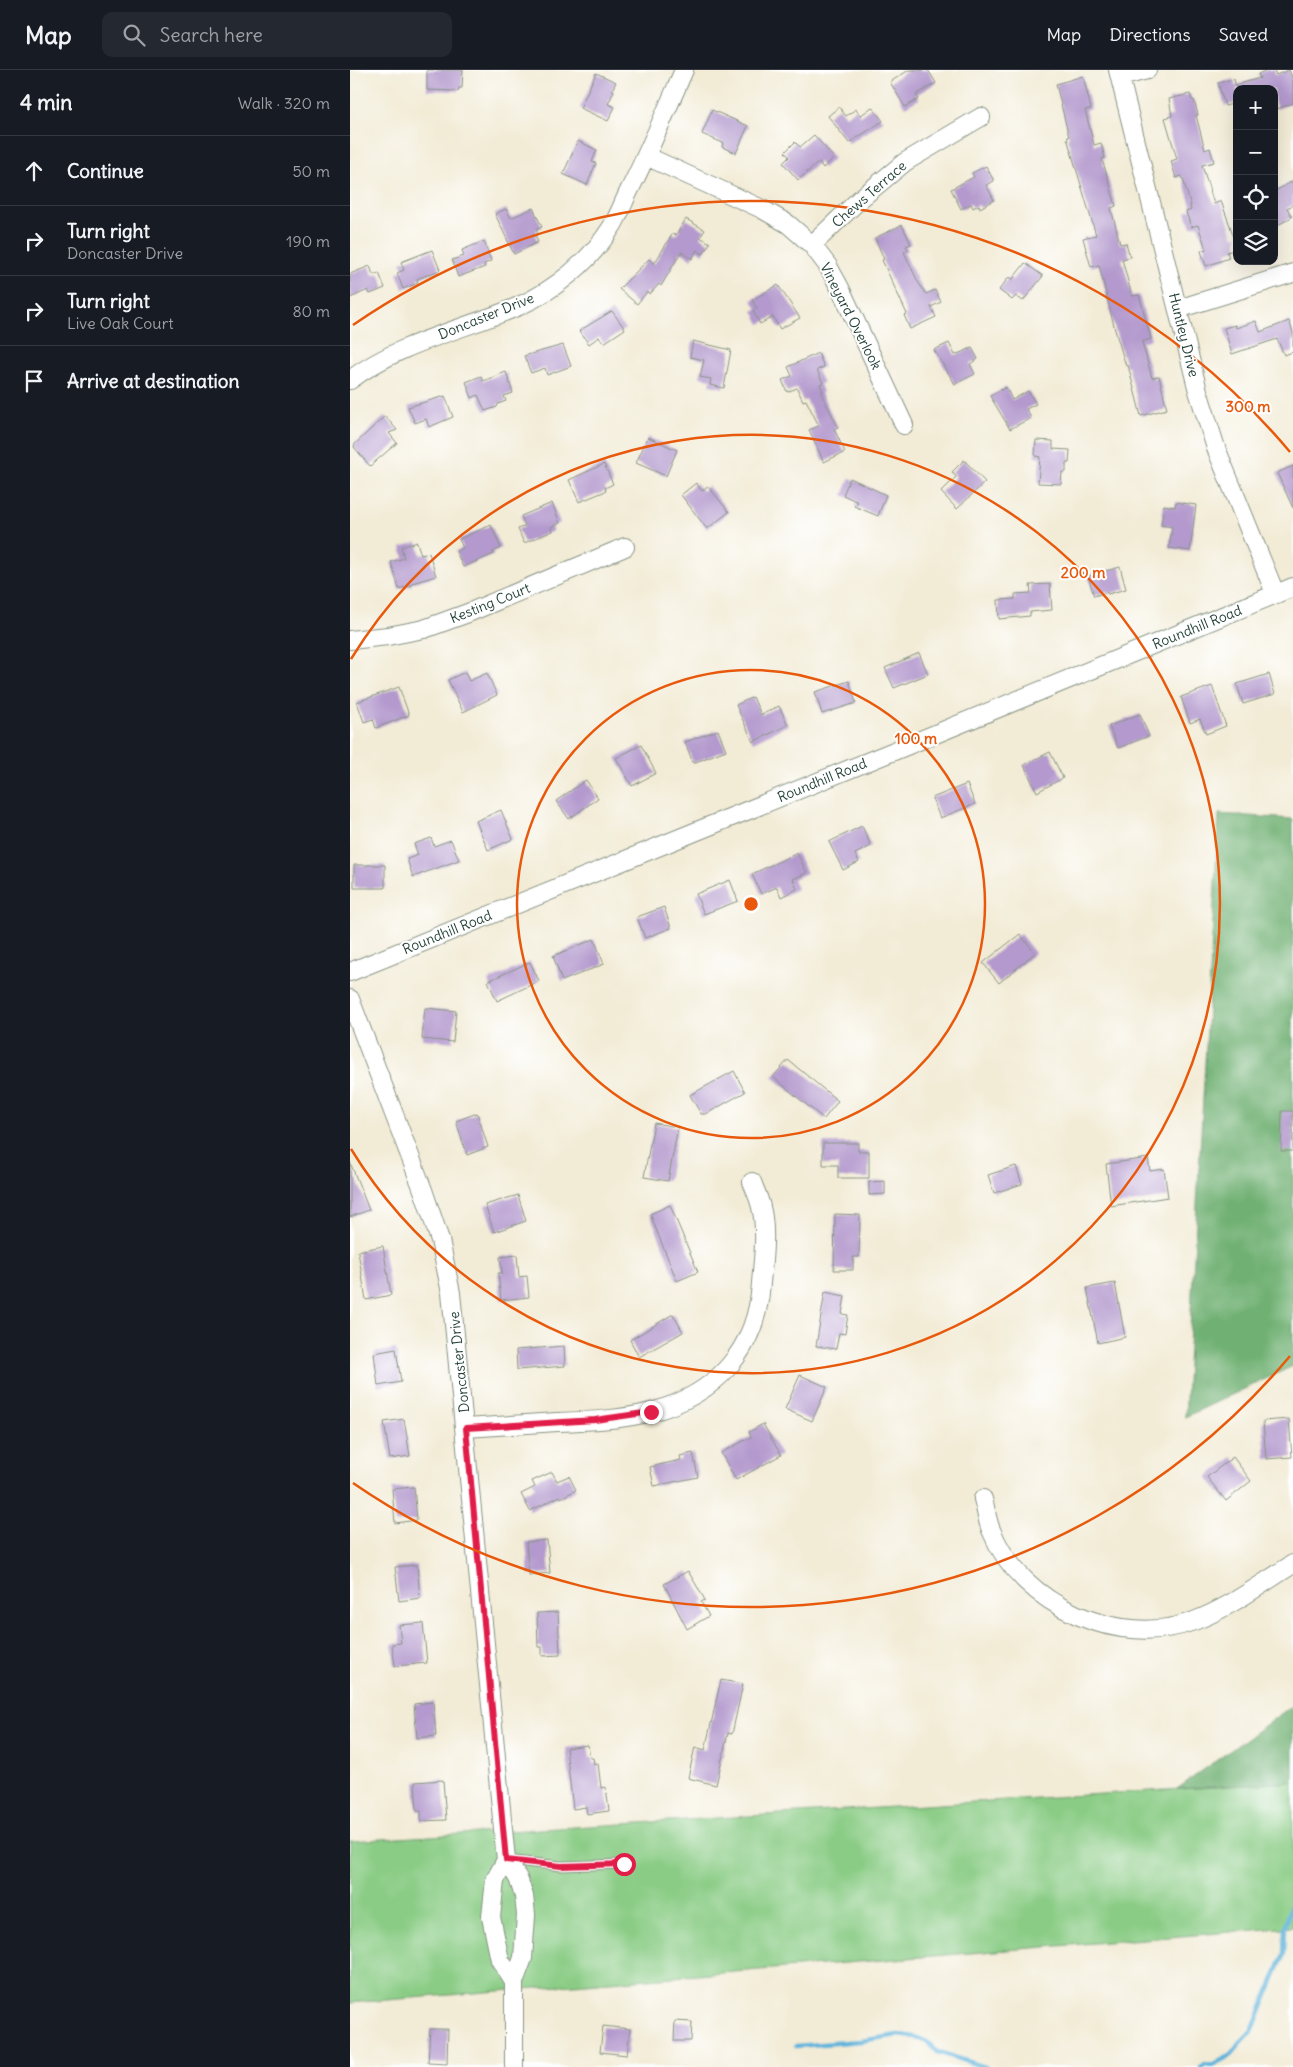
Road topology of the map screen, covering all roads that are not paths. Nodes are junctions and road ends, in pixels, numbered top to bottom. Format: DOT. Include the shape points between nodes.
graph roads {
  1 [pos="684,70"];
  2 [pos="1147,70"];
  3 [pos="1119,74"];
  4 [pos="981,117"];
  5 [pos="646,156"];
  6 [pos="812,245"];
  7 [pos="1293,273"];
  8 [pos="1178,309"];
  9 [pos="350,380"];
  10 [pos="904,424"];
  11 [pos="625,547"];
  12 [pos="1293,586"];
  13 [pos="1275,593"];
  14 [pos="350,640"];
  15 [pos="350,972"];
  16 [pos="350,999"];
  17 [pos="752,1182"];
  18 [pos="466,1428"];
  19 [pos="984,1499"];
  20 [pos="1293,1564"];
  21 [pos="506,1860"];
  22 [pos="624,1864"];
  23 [pos="514,1982"];
  24 [pos="514,2067"];
  1 -- 5 [label="street, Doncaster Drive"];
  2 -- 3 [label="street"];
  3 -- 8 [label="street, Huntley Drive"];
  4 -- 6 [label="street, Chews Terrace" via="905,162 866,193"];
  5 -- 6 [label="street, Vineyard Overlook" via="762,209 788,224"];
  5 -- 9 [label="street, Doncaster Drive" via="611,228 586,259 555,285 521,305 399,351 365,368"];
  6 -- 10 [label="street, Vineyard Overlook" via="840,288"];
  7 -- 8 [label="street"];
  8 -- 13 [label="street, Huntley Drive" via="1216,448"];
  11 -- 14 [label="street, Kesting Court" via="424,629"];
  12 -- 13 [label="street, Roundhill Road"];
  13 -- 15 [label="street, Roundhill Road"];
  16 -- 18 [label="street, Doncaster Drive" via="424,1190 440,1240 451,1293"];
  17 -- 18 [label="street" via="764,1228 755,1321 745,1346 728,1368 706,1388 669,1406 623,1417"];
  18 -- 21 [label="street, Doncaster Drive"];
  19 -- 20 [label="street" via="991,1532 1005,1556 1025,1579 1066,1610 1119,1629 1170,1628 1194,1621 1219,1610"];
  21 -- 22 [label="lane" via="561,1866"];
  21 -- 23 [label="street, Doncaster Drive" via="518,1878 526,1915 523,1958"];
  21 -- 23 [label="street" via="495,1880 491,1917 500,1960"];
  23 -- 24 [label="street"];
}
